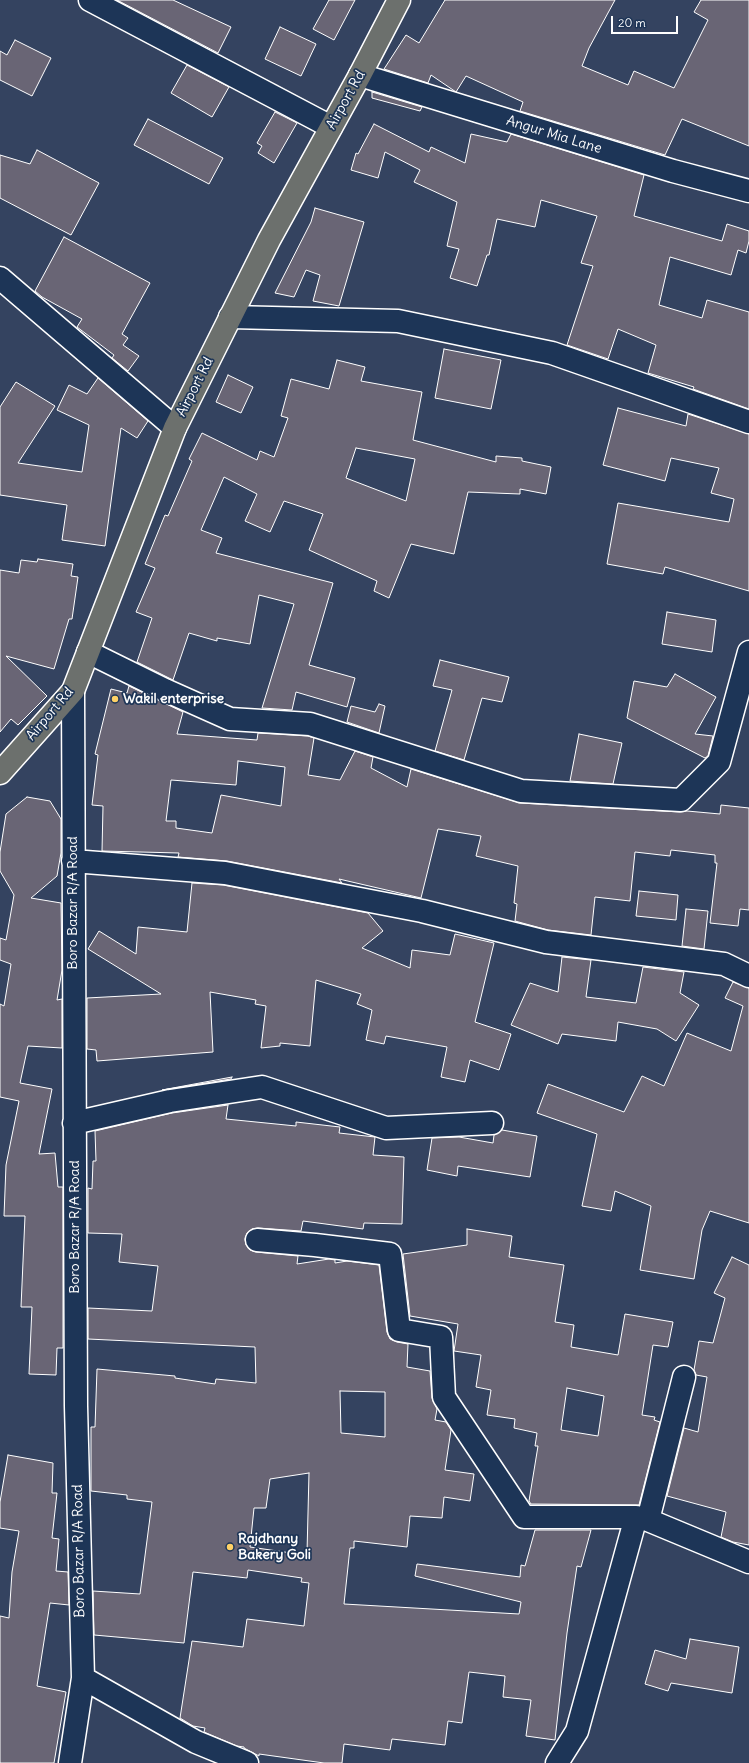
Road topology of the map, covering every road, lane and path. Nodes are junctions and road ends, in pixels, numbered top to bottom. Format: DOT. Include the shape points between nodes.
graph roads {
  1 [pos="90,0"];
  2 [pos="399,0"];
  3 [pos="360,75"];
  4 [pos="331,127"];
  5 [pos="749,191"];
  6 [pos="0,278"];
  7 [pos="230,317"];
  8 [pos="749,422"];
  9 [pos="175,428"];
  10 [pos="88,652"];
  11 [pos="749,652"];
  12 [pos="73,691"];
  13 [pos="0,773"];
  14 [pos="73,861"];
  15 [pos="749,976"];
  16 [pos="74,1123"];
  17 [pos="492,1124"];
  18 [pos="257,1240"];
  19 [pos="684,1377"];
  20 [pos="642,1519"];
  21 [pos="749,1562"];
  22 [pos="82,1678"];
  23 [pos="70,1763"];
  24 [pos="248,1763"];
  25 [pos="557,1763"];
  1 -- 4 [label="street"];
  2 -- 3 [label="main road, Airport Rd"];
  3 -- 4 [label="main road, Airport Rd"];
  3 -- 5 [label="street, Angur Mia Lane" via="673,172"];
  4 -- 7 [label="main road, Airport Rd"];
  6 -- 9 [label="street"];
  7 -- 8 [label="street" via="398,321 552,353"];
  7 -- 9 [label="main road, Airport Rd"];
  9 -- 10 [label="main road, Airport Rd"];
  10 -- 11 [label="street" via="230,719 310,724 521,791 681,800 719,762"];
  10 -- 12 [label="main road, Airport Rd"];
  12 -- 13 [label="main road, Airport Rd"];
  12 -- 14 [label="street, Boro Bazar R/A Road"];
  14 -- 15 [label="street" via="225,873 422,911 546,942 724,964"];
  14 -- 16 [label="street, Boro Bazar R/A Road"];
  16 -- 17 [label="street" via="170,1101 262,1087 386,1128"];
  16 -- 22 [label="street, Boro Bazar R/A Road" via="76,1406"];
  18 -- 20 [label="street" via="315,1244 390,1254 399,1330 441,1337 444,1396 524,1517"];
  19 -- 20 [label="street"];
  20 -- 21 [label="street"];
  20 -- 25 [label="street" via="577,1731"];
  22 -- 23 [label="street, Boro Bazar R/A Road"];
  22 -- 24 [label="street" via="196,1742"];
}
